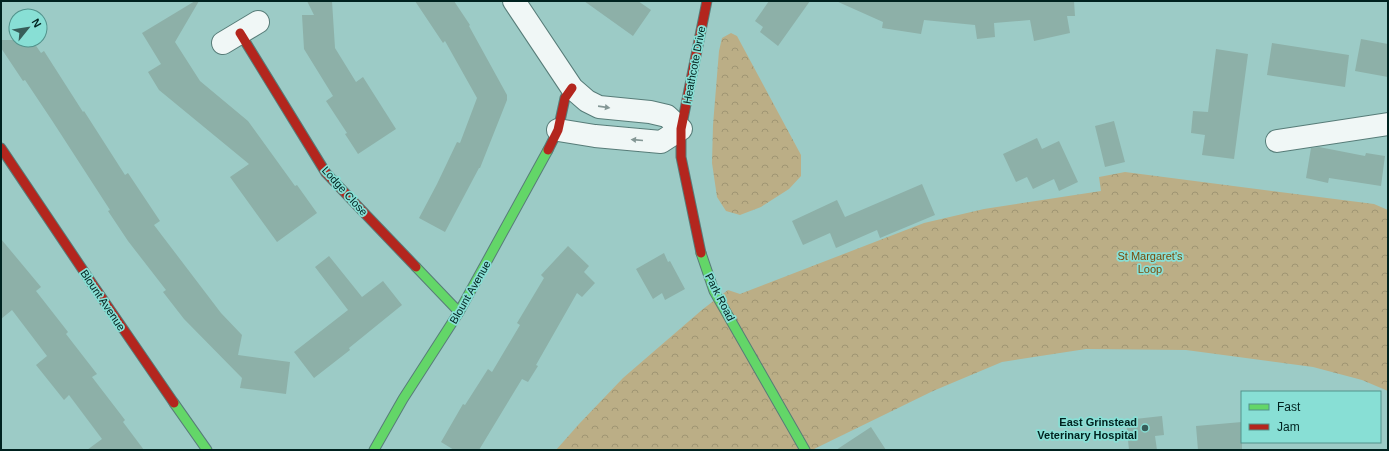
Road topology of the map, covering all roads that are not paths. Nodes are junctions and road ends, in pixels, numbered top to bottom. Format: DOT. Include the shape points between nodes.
graph roads {
  1 [pos="514,1"];
  2 [pos="707,1"];
  3 [pos="240,33"];
  4 [pos="572,88"];
  5 [pos="1388,124"];
  6 [pos="681,129"];
  7 [pos="558,130"];
  8 [pos="1277,142"];
  9 [pos="1,148"];
  10 [pos="459,312"];
  11 [pos="207,450"];
  12 [pos="374,450"];
  13 [pos="805,450"];
  1 -- 4 [label="street"];
  2 -- 6 [label="street, Heathcote Drive"];
  3 -- 10 [label="street, Lodge Close" via="326,174"];
  4 -- 6 [label="street, one-way" via="599,107 667,116"];
  4 -- 7 [label="street, Blount Avenue" via="565,98"];
  5 -- 8 [label="street"];
  6 -- 7 [label="street, one-way" via="661,142"];
  6 -- 13 [label="street, Park Road" via="681,157 701,255 714,291"];
  7 -- 10 [label="street, Blount Avenue"];
  9 -- 11 [label="street, Blount Avenue"];
  10 -- 12 [label="street, Blount Avenue" via="403,399"];
}
